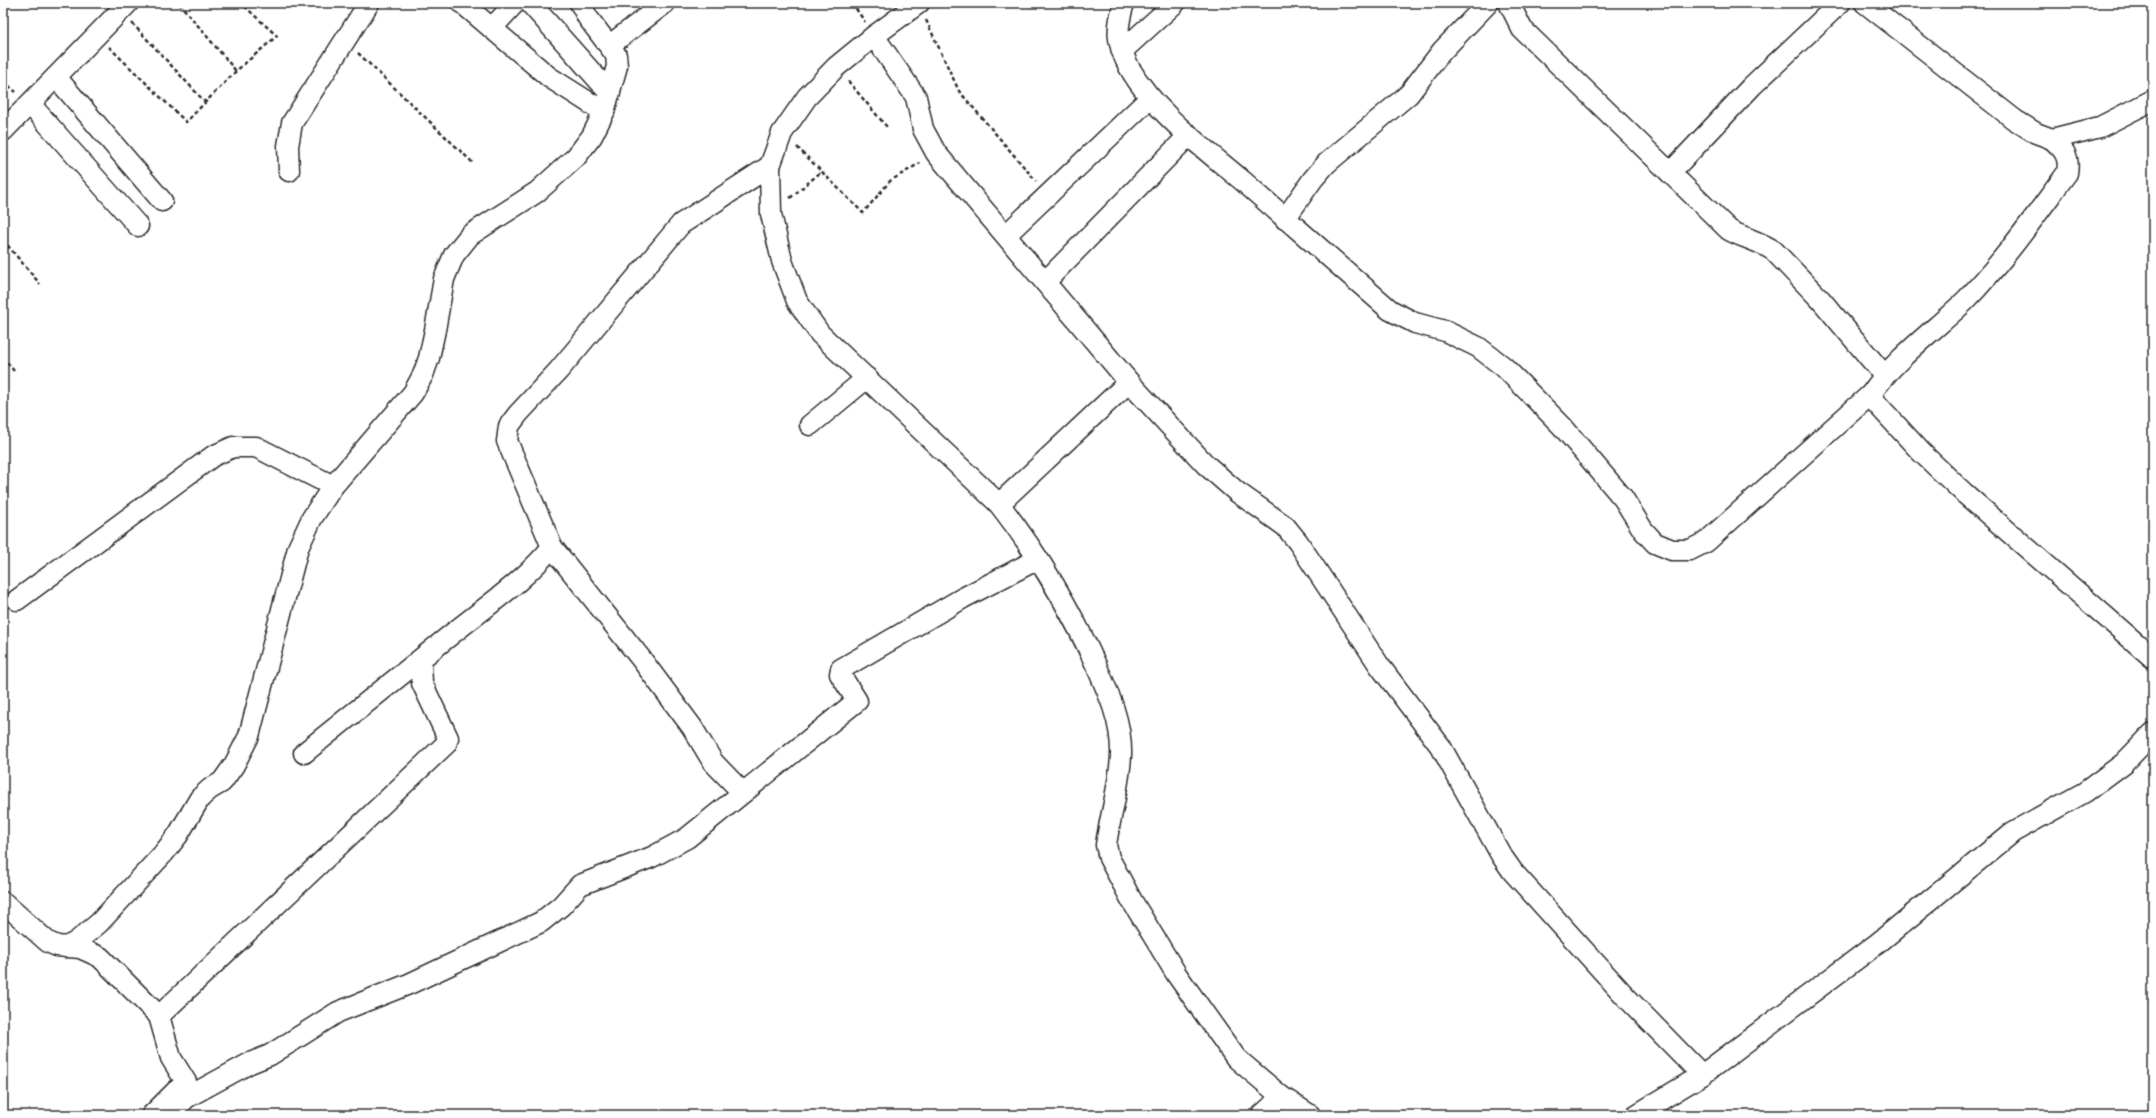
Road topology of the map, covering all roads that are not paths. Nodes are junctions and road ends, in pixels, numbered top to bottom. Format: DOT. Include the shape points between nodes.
graph roads {
  1 [pos="370,3"];
  2 [pos="462,3"];
  3 [pos="515,3"];
  4 [pos="530,3"];
  5 [pos="580,3"];
  6 [pos="666,3"];
  7 [pos="919,3"];
  8 [pos="1124,3"];
  9 [pos="1174,3"];
  10 [pos="1488,3"];
  11 [pos="1509,3"];
  12 [pos="1840,3"];
  13 [pos="1865,3"];
  14 [pos="124,7"];
  15 [pos="492,28"];
  16 [pos="874,36"];
  17 [pos="610,45"];
  18 [pos="1122,51"];
  19 [pos="56,77"];
  20 [pos="610,92"];
  21 [pos="1150,98"];
  22 [pos="2153,100"];
  23 [pos="30,104"];
  24 [pos="604,112"];
  25 [pos="3,131"];
  26 [pos="1189,135"];
  27 [pos="2052,139"];
  28 [pos="770,166"];
  29 [pos="289,171"];
  30 [pos="1670,173"];
  31 [pos="162,201"];
  32 [pos="1285,218"];
  33 [pos="138,226"];
  34 [pos="1006,235"];
  35 [pos="1045,282"];
  36 [pos="1884,374"];
  37 [pos="867,378"];
  38 [pos="1130,382"];
  39 [pos="1871,394"];
  40 [pos="810,425"];
  41 [pos="333,486"];
  42 [pos="1000,504"];
  43 [pos="552,547"];
  44 [pos="1038,559"];
  45 [pos="17,600"];
  46 [pos="2153,658"];
  47 [pos="421,661"];
  48 [pos="2153,733"];
  49 [pos="304,753"];
  50 [pos="742,792"];
  51 [pos="3,902"];
  52 [pos="66,947"];
  53 [pos="159,1016"];
  54 [pos="1702,1075"];
  55 [pos="186,1090"];
  56 [pos="1282,1097"];
  57 [pos="152,1115"];
  58 [pos="171,1115"];
  59 [pos="1262,1115"];
  60 [pos="1310,1115"];
  61 [pos="1636,1115"];
  1 -- 29 [label="street" via="292,123 288,146"];
  2 -- 15 [label="street"];
  3 -- 15 [label="street"];
  4 -- 20 [label="street"];
  5 -- 17 [label="street" via="588,18"];
  6 -- 17 [label="street"];
  7 -- 16 [label="street"];
  8 -- 18 [label="street" via="1117,29"];
  9 -- 18 [label="street"];
  10 -- 32 [label="street" via="1442,51 1408,94 1390,112 1341,149 1327,163"];
  11 -- 30 [label="street" via="1522,29"];
  12 -- 30 [label="street" via="1752,86"];
  13 -- 27 [label="street" via="2015,120"];
  14 -- 19 [label="street"];
  15 -- 24 [label="street" via="548,77"];
  16 -- 28 [label="street" via="836,67 807,97 782,133"];
  16 -- 34 [label="street" via="916,98 923,129 936,154"];
  17 -- 20 [label="street" via="616,55 618,66"];
  18 -- 21 [label="street" via="1132,72"];
  19 -- 23 [label="street"];
  19 -- 31 [label="street"];
  20 -- 24 [label="street"];
  21 -- 26 [label="street"];
  21 -- 34 [label="street"];
  22 -- 27 [label="street" via="2100,127"];
  23 -- 25 [label="street"];
  23 -- 33 [label="street"];
  24 -- 41 [label="street" via="592,136 576,157 537,192 470,235 454,255 444,278 434,337 423,375 412,393"];
  26 -- 32 [label="street"];
  26 -- 35 [label="street"];
  27 -- 36 [label="street" via="2065,152 2069,162 2067,173 2004,258 1966,300"];
  28 -- 37 [label="street" via="771,214 782,261 797,301 820,334"];
  28 -- 43 [label="street" via="681,224 509,426 507,441"];
  30 -- 36 [label="street" via="1729,230 1738,236 1766,245 1774,251 1821,300"];
  32 -- 39 [label="street" via="1390,310 1415,323 1445,331 1478,347 1504,367 1567,432 1623,498 1643,530 1655,543 1672,550 1690,550 1706,542"];
  34 -- 35 [label="street"];
  35 -- 38 [label="street"];
  36 -- 39 [label="street"];
  37 -- 40 [label="street"];
  37 -- 42 [label="street"];
  38 -- 42 [label="street"];
  38 -- 54 [label="street" via="1205,464 1237,492 1285,526 1379,665 1441,747 1501,856 1513,872 1626,997"];
  39 -- 46 [label="street" via="1882,410 1921,452 1964,493"];
  41 -- 45 [label="street" via="256,447 233,447 213,456"];
  41 -- 52 [label="street" via="312,518 298,548 249,736 234,765 222,782 200,798 175,840 100,924"];
  42 -- 44 [label="street"];
  43 -- 47 [label="street" via="532,570"];
  43 -- 50 [label="street" via="642,660 692,727 713,762"];
  44 -- 50 [label="street" via="963,598 841,669 840,674 857,701"];
  44 -- 56 [label="street" via="1078,626 1118,720 1121,755 1106,845 1109,858 1177,975 1215,1030 1236,1058"];
  47 -- 49 [label="street"];
  47 -- 53 [label="street" via="422,683 448,738 446,744"];
  48 -- 54 [label="street" via="2124,763 2085,792 2013,832 1878,943"];
  50 -- 55 [label="street" via="701,828 666,850 580,885 561,906 541,922 409,984 343,1009 270,1055"];
  51 -- 52 [label="street" via="48,942"];
  52 -- 53 [label="street" via="80,948 100,957"];
  53 -- 55 [label="street" via="171,1058"];
  54 -- 61 [label="street"];
  55 -- 57 [label="street"];
  55 -- 58 [label="street"];
  56 -- 59 [label="street"];
  56 -- 60 [label="street"];
}
